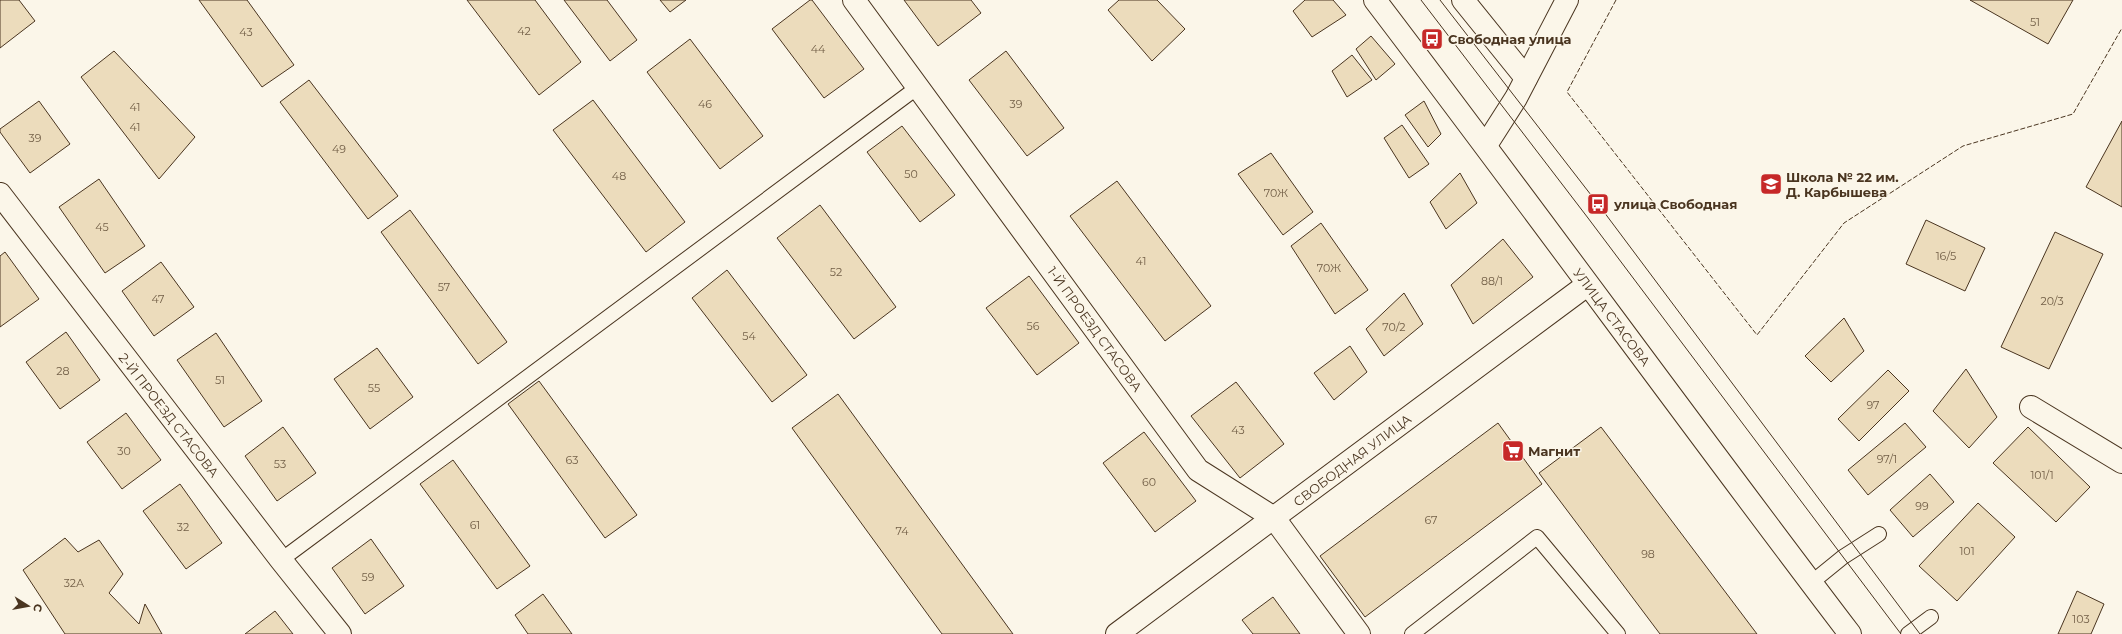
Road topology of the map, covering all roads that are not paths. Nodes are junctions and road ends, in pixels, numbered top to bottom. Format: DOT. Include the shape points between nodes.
graph roads {
  1 [pos="854,0"];
  2 [pos="1375,0"];
  3 [pos="1463,0"];
  4 [pos="1567,0"];
  5 [pos="1526,78"];
  6 [pos="918,87"];
  7 [pos="1486,146"];
  8 [pos="0,194"];
  9 [pos="1587,285"];
  10 [pos="2031,407"];
  11 [pos="2122,462"];
  12 [pos="1274,518"];
  13 [pos="1879,534"];
  14 [pos="281,560"];
  15 [pos="1811,583"];
  16 [pos="1931,617"];
  17 [pos="340,634"];
  18 [pos="1117,634"];
  19 [pos="1359,634"];
  20 [pos="1412,634"];
  21 [pos="1618,634"];
  22 [pos="1850,634"];
  23 [pos="1908,634"];
  1 -- 6 [label="street, 1-Й ПРОЕЗД СТАСОВА"];
  2 -- 7 [label="street, УЛИЦА СТАСОВА"];
  3 -- 5 [label="street"];
  4 -- 5 [label="street"];
  5 -- 7 [label="street"];
  6 -- 12 [label="street, 1-Й ПРОЕЗД СТАСОВА" via="1198,470"];
  6 -- 14 [label="lane"];
  7 -- 9 [label="street, УЛИЦА СТАСОВА"];
  8 -- 14 [label="street, 2-Й ПРОЕЗД СТАСОВА"];
  9 -- 12 [label="street, СВОБОДНАЯ УЛИЦА"];
  9 -- 15 [label="street, УЛИЦА СТАСОВА"];
  10 -- 11 [label="street"];
  12 -- 18 [label="street, СВОБОДНАЯ УЛИЦА"];
  12 -- 19 [label="street, 1-Й ПРОЕЗД СТАСОВА"];
  13 -- 15 [label="lane" via="1843,557"];
  14 -- 17 [label="street, 2-Й ПРОЕЗД СТАСОВА"];
  15 -- 22 [label="street, УЛИЦА СТАСОВА"];
  16 -- 23 [label="lane"];
  20 -- 21 [label="lane" via="1537,537"];
}
